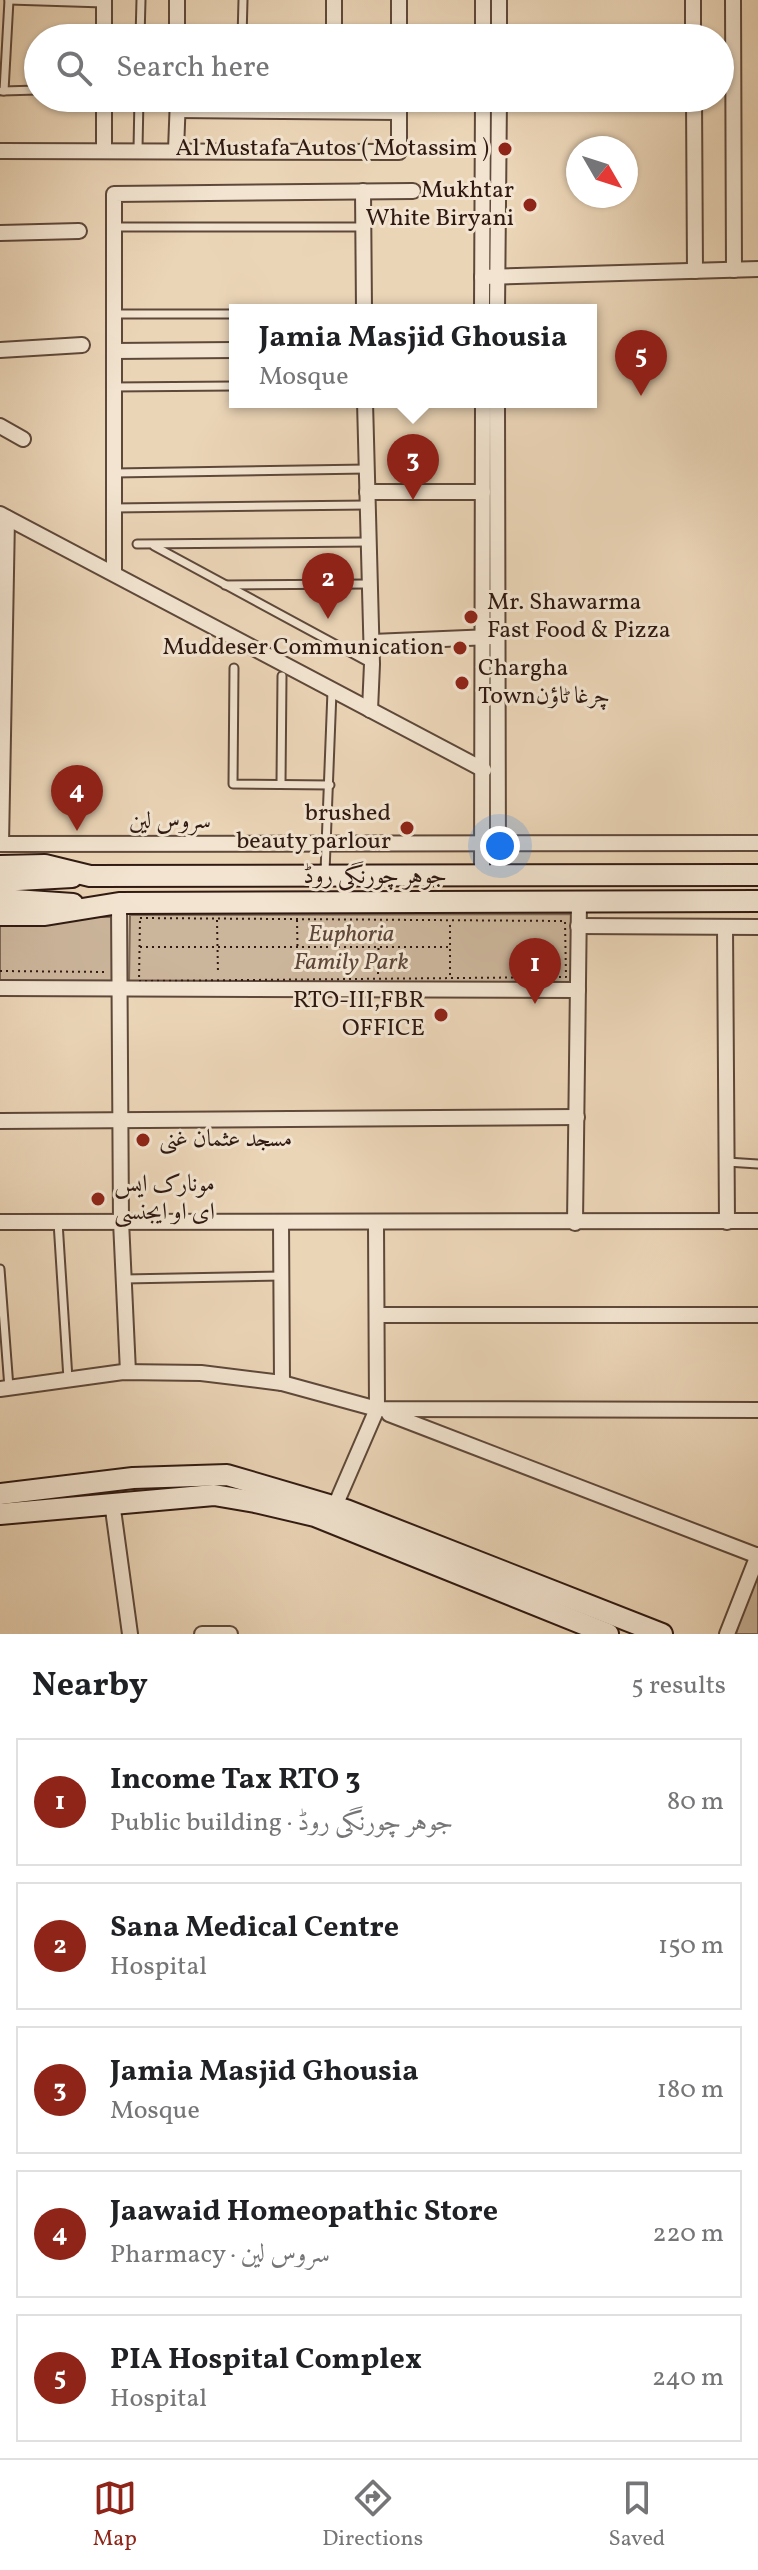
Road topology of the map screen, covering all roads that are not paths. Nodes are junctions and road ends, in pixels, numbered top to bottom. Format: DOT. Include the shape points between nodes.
graph roads {
  1 [pos="9,0"];
  2 [pos="141,0"];
  3 [pos="177,0"];
  4 [pos="243,0"];
  5 [pos="334,0"];
  6 [pos="399,0"];
  7 [pos="483,0"];
  8 [pos="499,0"];
  9 [pos="693,0"];
  10 [pos="733,0"];
  11 [pos="104,2"];
  12 [pos="4,23"];
  13 [pos="104,24"];
  14 [pos="140,24"];
  15 [pos="177,24"];
  16 [pos="242,24"];
  17 [pos="334,24"];
  18 [pos="399,24"];
  19 [pos="483,24"];
  20 [pos="499,24"];
  21 [pos="693,24"];
  22 [pos="733,24"];
  23 [pos="24,90"];
  24 [pos="2,91"];
  25 [pos="104,112"];
  26 [pos="139,112"];
  27 [pos="178,112"];
  28 [pos="399,112"];
  29 [pos="484,112"];
  30 [pos="498,112"];
  31 [pos="694,112"];
  32 [pos="733,112"];
  33 [pos="104,149"];
  34 [pos="138,149"];
  35 [pos="176,150"];
  36 [pos="0,151"];
  37 [pos="363,191"];
  38 [pos="413,191"];
  39 [pos="113,227"];
  40 [pos="363,227"];
  41 [pos="79,231"];
  42 [pos="0,233"];
  43 [pos="758,269"];
  44 [pos="734,270"];
  45 [pos="695,271"];
  46 [pos="490,276"];
  47 [pos="364,304"];
  48 [pos="483,304"];
  49 [pos="496,304"];
  50 [pos="113,314"];
  51 [pos="229,314"];
  52 [pos="82,345"];
  53 [pos="0,350"];
  54 [pos="229,350"];
  55 [pos="114,351"];
  56 [pos="229,386"];
  57 [pos="113,387"];
  58 [pos="365,408"];
  59 [pos="483,408"];
  60 [pos="497,408"];
  61 [pos="0,426"];
  62 [pos="23,439"];
  63 [pos="367,469"];
  64 [pos="114,473"];
  65 [pos="483,492"];
  66 [pos="367,499"];
  67 [pos="113,508"];
  68 [pos="4,516"];
  69 [pos="368,542"];
  70 [pos="137,544"];
  71 [pos="154,546"];
  72 [pos="114,573"];
  73 [pos="368,584"];
  74 [pos="222,585"];
  75 [pos="491,637"];
  76 [pos="372,642"];
  77 [pos="372,664"];
  78 [pos="234,668"];
  79 [pos="282,676"];
  80 [pos="332,691"];
  81 [pos="370,710"];
  82 [pos="484,770"];
  83 [pos="281,783"];
  84 [pos="330,785"];
  85 [pos="758,843"];
  86 [pos="0,844"];
  87 [pos="328,845"];
  88 [pos="491,845"];
  89 [pos="0,866"];
  90 [pos="325,873"];
  91 [pos="490,874"];
  92 [pos="758,875"];
  93 [pos="90,876"];
  94 [pos="0,881"];
  95 [pos="0,899"];
  96 [pos="758,901"];
  97 [pos="579,902"];
  98 [pos="119,903"];
  99 [pos="89,906"];
  100 [pos="0,915"];
  101 [pos="578,926"];
  102 [pos="725,927"];
  103 [pos="758,927"];
  104 [pos="0,988"];
  105 [pos="117,988"];
  106 [pos="578,990"];
  107 [pos="577,1117"];
  108 [pos="119,1119"];
  109 [pos="0,1121"];
  110 [pos="727,1162"];
  111 [pos="758,1164"];
  112 [pos="121,1221"];
  113 [pos="758,1221"];
  114 [pos="0,1222"];
  115 [pos="58,1222"];
  116 [pos="281,1222"];
  117 [pos="727,1222"];
  118 [pos="575,1223"];
  119 [pos="376,1224"];
  120 [pos="0,1269"];
  121 [pos="282,1276"];
  122 [pos="124,1279"];
  123 [pos="377,1315"];
  124 [pos="758,1315"];
  125 [pos="128,1372"];
  126 [pos="68,1380"];
  127 [pos="282,1383"];
  128 [pos="4,1389"];
  129 [pos="377,1409"];
  130 [pos="758,1410"];
  131 [pos="0,1494"];
  132 [pos="112,1502"];
  133 [pos="335,1506"];
  134 [pos="0,1514"];
  135 [pos="758,1555"];
  136 [pos="567,1607"];
  137 [pos="598,1632"];
  138 [pos="130,1634"];
  139 [pos="202,1634"];
  140 [pos="230,1634"];
  141 [pos="662,1634"];
  142 [pos="727,1634"];
  1 -- 11 [label="lane"];
  1 -- 12 [label="lane"];
  2 -- 14 [label="lane"];
  3 -- 15 [label="street"];
  4 -- 16 [label="lane"];
  5 -- 17 [label="street"];
  6 -- 18 [label="street"];
  7 -- 19 [label="street"];
  8 -- 20 [label="street"];
  9 -- 21 [label="street"];
  10 -- 22 [label="street"];
  11 -- 13 [label="street"];
  12 -- 24 [label="lane"];
  23 -- 24 [label="lane"];
  25 -- 33 [label="street"];
  26 -- 34 [label="lane"];
  27 -- 35 [label="street"];
  28 -- 35 [label="street" via="399,152"];
  29 -- 46 [label="street"];
  30 -- 46 [label="street"];
  31 -- 45 [label="street"];
  32 -- 44 [label="street"];
  33 -- 34 [label="street"];
  33 -- 36 [label="street"];
  34 -- 35 [label="street"];
  37 -- 38 [label="street"];
  37 -- 39 [label="street" via="114,194"];
  37 -- 40 [label="street"];
  39 -- 40 [label="lane"];
  39 -- 50 [label="street"];
  40 -- 47 [label="street"];
  41 -- 42 [label="street"];
  43 -- 44 [label="street"];
  44 -- 45 [label="street"];
  45 -- 46 [label="street"];
  46 -- 48 [label="street"];
  46 -- 49 [label="street"];
  50 -- 51 [label="lane"];
  50 -- 55 [label="street"];
  52 -- 53 [label="street"];
  54 -- 55 [label="street"];
  55 -- 57 [label="street"];
  56 -- 57 [label="lane"];
  57 -- 64 [label="street"];
  58 -- 63 [label="street"];
  59 -- 65 [label="street"];
  60 -- 75 [label="street"];
  61 -- 62 [label="street"];
  63 -- 64 [label="lane"];
  63 -- 66 [label="street"];
  64 -- 67 [label="street"];
  65 -- 66 [label="street"];
  65 -- 75 [label="street"];
  66 -- 67 [label="lane"];
  66 -- 69 [label="street"];
  67 -- 72 [label="street"];
  68 -- 72 [label="street"];
  68 -- 86 [label="street"];
  69 -- 71 [label="lane"];
  69 -- 73 [label="street"];
  70 -- 71 [label="lane"];
  71 -- 74 [label="lane"];
  72 -- 80 [label="street"];
  73 -- 74 [label="lane"];
  73 -- 76 [label="street"];
  74 -- 77 [label="lane"];
  75 -- 76 [label="street"];
  75 -- 82 [label="street"];
  75 -- 88 [label="street"];
  76 -- 77 [label="street"];
  77 -- 81 [label="street"];
  78 -- 83 [label="lane" via="233,784"];
  79 -- 83 [label="lane"];
  80 -- 81 [label="street"];
  80 -- 84 [label="lane"];
  81 -- 82 [label="street"];
  82 -- 88 [label="street"];
  83 -- 84 [label="lane"];
  84 -- 87 [label="lane"];
  85 -- 88 [label="street, سروس لین"];
  86 -- 87 [label="street, سروس لین"];
  87 -- 88 [label="street, سروس لین"];
  87 -- 90 [label="lane"];
  88 -- 91 [label="street"];
  89 -- 93 [label="main road, جوہر چورنگی روڈ" via="45,865"];
  90 -- 91 [label="main road, جوہر چورنگی روڈ"];
  90 -- 93 [label="main road, جوہر چورنگی روڈ"];
  91 -- 92 [label="main road, جوہر چورنگی روڈ"];
  93 -- 94 [label="main road, جوہر چورنگی روڈ"];
  95 -- 99 [label="main road, جوہر چورنگی روڈ"];
  96 -- 97 [label="main road, جوہر چورنگی روڈ"];
  97 -- 98 [label="main road, جوہر چورنگی روڈ"];
  97 -- 101 [label="street"];
  98 -- 99 [label="main road, جوہر چورنگی روڈ"];
  98 -- 105 [label="street"];
  99 -- 100 [label="main road, جوہر چورنگی روڈ" via="45,915"];
  101 -- 102 [label="street"];
  101 -- 106 [label="street"];
  102 -- 103 [label="street"];
  102 -- 110 [label="street"];
  104 -- 105 [label="street"];
  105 -- 106 [label="street"];
  105 -- 108 [label="street"];
  106 -- 107 [label="street"];
  107 -- 108 [label="street"];
  107 -- 118 [label="street"];
  108 -- 109 [label="street"];
  108 -- 112 [label="street"];
  110 -- 111 [label="lane"];
  110 -- 117 [label="street"];
  112 -- 115 [label="street"];
  112 -- 116 [label="street"];
  112 -- 122 [label="street"];
  113 -- 117 [label="street"];
  114 -- 115 [label="street"];
  115 -- 126 [label="lane"];
  116 -- 119 [label="street"];
  116 -- 121 [label="street"];
  117 -- 118 [label="street"];
  118 -- 119 [label="street"];
  119 -- 123 [label="street"];
  120 -- 128 [label="lane"];
  121 -- 122 [label="lane"];
  121 -- 127 [label="street"];
  122 -- 125 [label="street"];
  123 -- 124 [label="street"];
  123 -- 129 [label="street"];
  125 -- 126 [label="street"];
  125 -- 127 [label="street" via="201,1373"];
  126 -- 128 [label="street"];
  127 -- 129 [label="street"];
  129 -- 130 [label="street"];
  129 -- 133 [label="street"];
  129 -- 135 [label="street"];
  131 -- 133 [label="main road" via="133,1478 227,1475"];
  132 -- 134 [label="main road"];
  132 -- 136 [label="main road" via="214,1495 315,1516"];
  132 -- 138 [label="street"];
  133 -- 136 [label="main road"];
  135 -- 142 [label="street"];
  136 -- 137 [label="main road"];
  136 -- 141 [label="main road"];
  139 -- 140 [label="street"];
}
